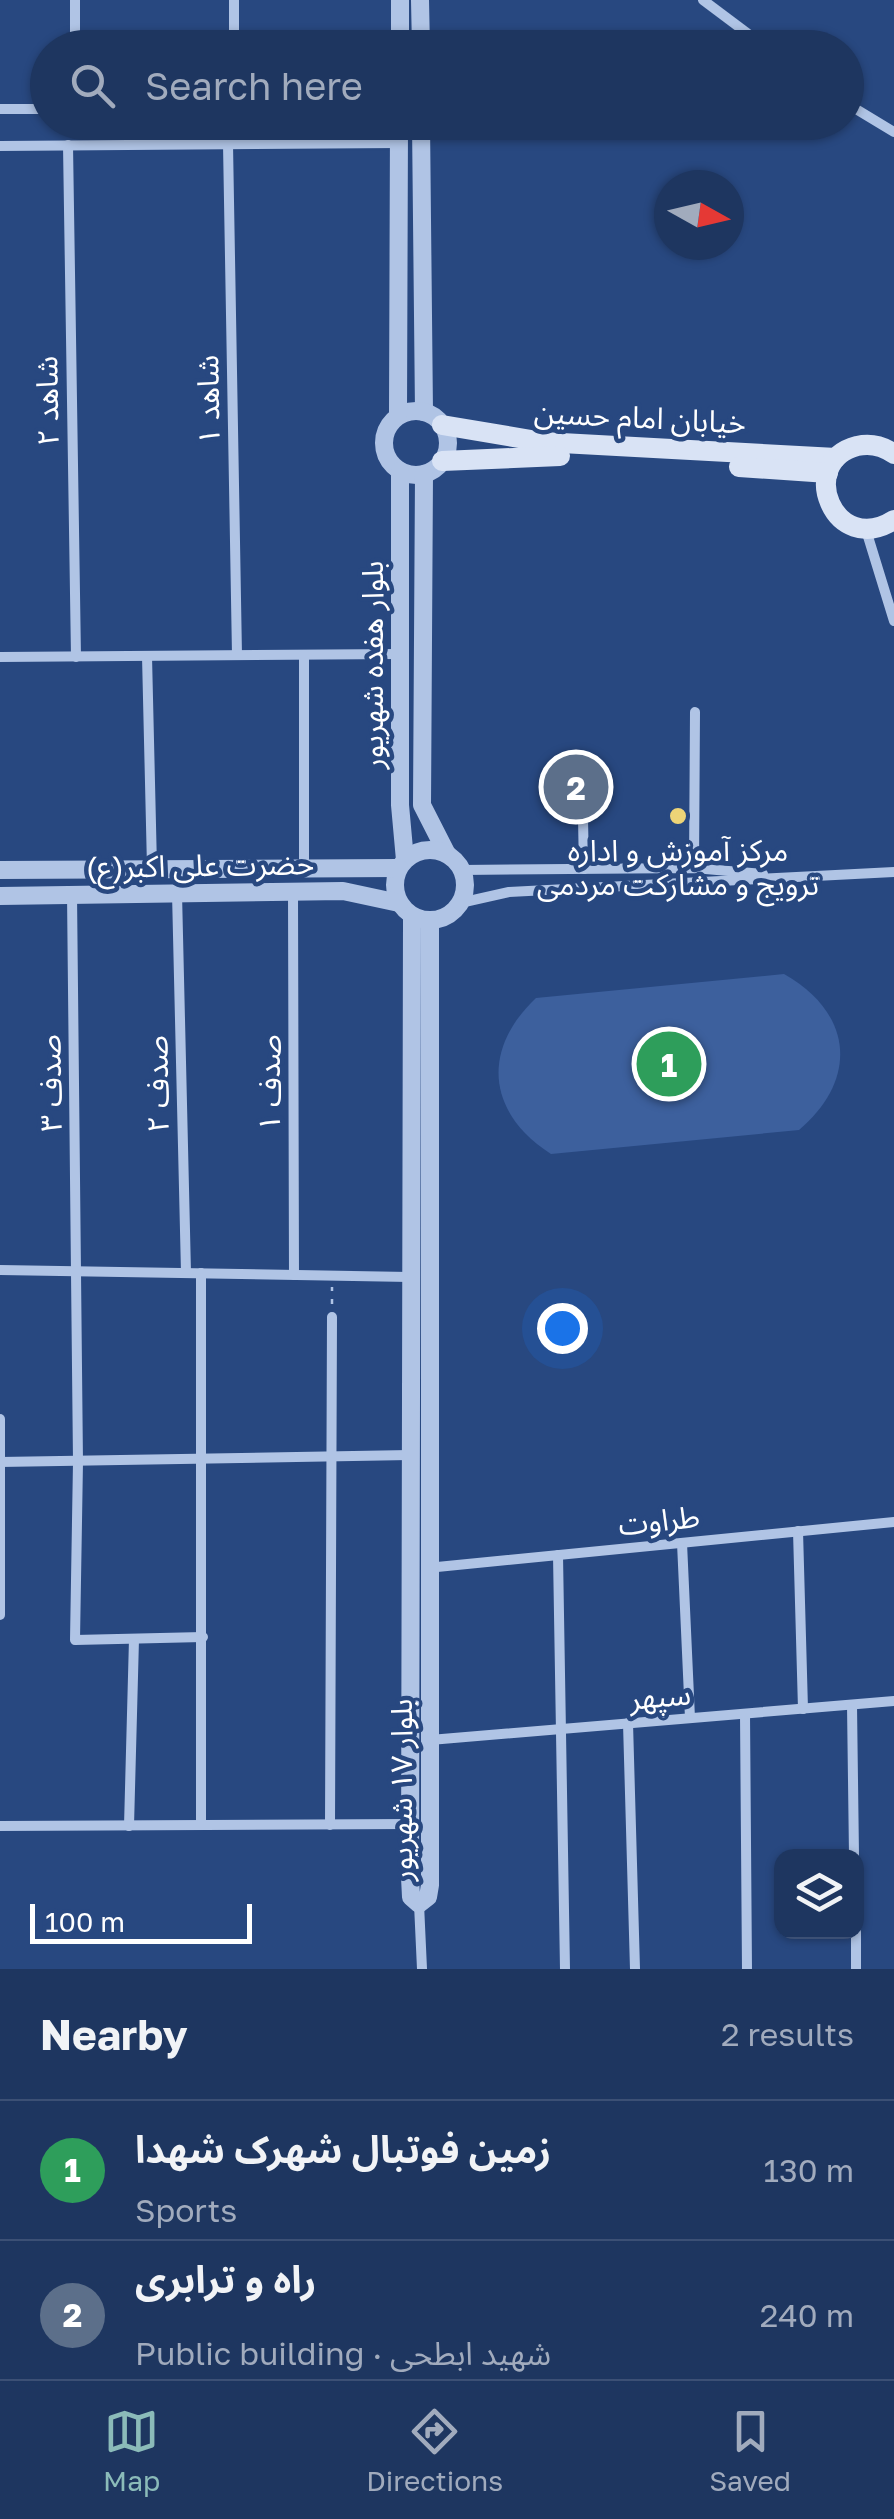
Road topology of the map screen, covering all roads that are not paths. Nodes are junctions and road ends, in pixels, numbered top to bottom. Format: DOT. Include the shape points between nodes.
graph roads {
  1 [pos="75,0"];
  2 [pos="234,0"];
  3 [pos="400,0"];
  4 [pos="420,0"];
  5 [pos="703,0"];
  6 [pos="727,0"];
  7 [pos="718,12"];
  8 [pos="75,30"];
  9 [pos="234,30"];
  10 [pos="400,30"];
  11 [pos="421,30"];
  12 [pos="742,30"];
  13 [pos="0,109"];
  14 [pos="30,109"];
  15 [pos="864,114"];
  16 [pos="894,132"];
  17 [pos="421,140"];
  18 [pos="399,142"];
  19 [pos="228,144"];
  20 [pos="68,145"];
  21 [pos="0,146"];
  22 [pos="424,412"];
  23 [pos="398,416"];
  24 [pos="442,424"];
  25 [pos="894,454"];
  26 [pos="442,461"];
  27 [pos="832,466"];
  28 [pos="400,471"];
  29 [pos="424,474"];
  30 [pos="894,520"];
  31 [pos="866,530"];
  32 [pos="894,622"];
  33 [pos="304,654"];
  34 [pos="399,654"];
  35 [pos="237,655"];
  36 [pos="76,656"];
  37 [pos="148,656"];
  38 [pos="0,657"];
  39 [pos="694,712"];
  40 [pos="582,768"];
  41 [pos="447,854"];
  42 [pos="402,864"];
  43 [pos="304,866"];
  44 [pos="152,867"];
  45 [pos="263,867"];
  46 [pos="694,868"];
  47 [pos="584,869"];
  48 [pos="0,870"];
  49 [pos="461,870"];
  50 [pos="894,872"];
  51 [pos="789,878"];
  52 [pos="263,892"];
  53 [pos="293,892"];
  54 [pos="177,893"];
  55 [pos="72,894"];
  56 [pos="0,896"];
  57 [pos="460,903"];
  58 [pos="414,913"];
  59 [pos="0,1270"];
  60 [pos="78,1271"];
  61 [pos="186,1273"];
  62 [pos="202,1273"];
  63 [pos="294,1275"];
  64 [pos="410,1277"];
  65 [pos="332,1318"];
  66 [pos="0,1420"];
  67 [pos="410,1456"];
  68 [pos="330,1458"];
  69 [pos="205,1461"];
  70 [pos="1,1462"];
  71 [pos="78,1462"];
  72 [pos="894,1522"];
  73 [pos="798,1532"];
  74 [pos="682,1543"];
  75 [pos="558,1555"];
  76 [pos="430,1568"];
  77 [pos="410,1571"];
  78 [pos="0,1615"];
  79 [pos="203,1637"];
  80 [pos="134,1639"];
  81 [pos="894,1701"];
  82 [pos="852,1705"];
  83 [pos="803,1709"];
  84 [pos="745,1714"];
  85 [pos="690,1718"];
  86 [pos="628,1723"];
  87 [pos="564,1729"];
  88 [pos="430,1740"];
  89 [pos="410,1824"];
  90 [pos="201,1825"];
  91 [pos="330,1825"];
  92 [pos="0,1826"];
  93 [pos="129,1826"];
  94 [pos="854,1849"];
  95 [pos="420,1904"];
  96 [pos="856,1939"];
  97 [pos="422,1969"];
  98 [pos="565,1969"];
  99 [pos="635,1969"];
  100 [pos="747,1969"];
  101 [pos="856,1969"];
  1 -- 8 [label="street"];
  2 -- 9 [label="street"];
  3 -- 10 [label="street"];
  4 -- 11 [label="street"];
  5 -- 7 [label="street"];
  6 -- 7 [label="street"];
  7 -- 12 [label="street"];
  13 -- 14 [label="street"];
  15 -- 16 [label="street"];
  17 -- 22 [label="street"];
  18 -- 19 [label="street"];
  18 -- 23 [label="street"];
  19 -- 20 [label="street"];
  19 -- 35 [label="street, شاهد ۱"];
  20 -- 21 [label="street"];
  20 -- 36 [label="street, شاهد ۲"];
  22 -- 23 [label="street"];
  22 -- 24 [label="street"];
  23 -- 28 [label="street" via="384,444"];
  24 -- 26 [label="street" via="448,446"];
  24 -- 27 [label="main road, خیابان امام حسین" via="543,442"];
  25 -- 27 [label="main road" via="868,444 851,448"];
  26 -- 27 [label="main road, خیابان امام حسین" via="520,454"];
  26 -- 29 [label="street"];
  27 -- 31 [label="main road" via="826,492 833,511"];
  28 -- 29 [label="street"];
  28 -- 34 [label="street, بلوار هفده شهریور"];
  29 -- 41 [label="street, بلوار هفده شهریور" via="422,805"];
  30 -- 31 [label="main road"];
  31 -- 32 [label="street"];
  33 -- 34 [label="street"];
  33 -- 35 [label="street"];
  33 -- 43 [label="street"];
  34 -- 42 [label="street, بلوار هفده شهریور"];
  35 -- 37 [label="street"];
  36 -- 37 [label="street"];
  36 -- 38 [label="street"];
  37 -- 44 [label="street"];
  39 -- 46 [label="street"];
  40 -- 47 [label="street"];
  41 -- 42 [label="street" via="433,850"];
  41 -- 49 [label="street"];
  42 -- 43 [label="street, حضرت علی اکبر(ع)"];
  42 -- 58 [label="street" via="394,885"];
  43 -- 45 [label="street, حضرت علی اکبر(ع)"];
  44 -- 45 [label="street, حضرت علی اکبر(ع)"];
  44 -- 48 [label="street, حضرت علی اکبر(ع)"];
  45 -- 52 [label="street"];
  46 -- 47 [label="street"];
  46 -- 51 [label="street"];
  47 -- 49 [label="street"];
  49 -- 57 [label="street"];
  50 -- 51 [label="street"];
  51 -- 57 [label="street" via="509,892"];
  52 -- 53 [label="street, حضرت علی اکبر(ع)"];
  52 -- 54 [label="street, حضرت علی اکبر(ع)"];
  53 -- 58 [label="street, حضرت علی اکبر(ع)" via="343,891"];
  53 -- 63 [label="street, صدف ۱"];
  54 -- 55 [label="street, حضرت علی اکبر(ع)"];
  54 -- 61 [label="street, صدف ۲"];
  55 -- 56 [label="street, حضرت علی اکبر(ع)"];
  55 -- 60 [label="street, صدف ۳"];
  57 -- 58 [label="street" via="448,916"];
  58 -- 64 [label="street, بلوار ۱۷ شهریور"];
  58 -- 76 [label="street, بلوار ۱۷ شهریور"];
  59 -- 60 [label="street"];
  60 -- 61 [label="street"];
  60 -- 71 [label="street, صدف ۳"];
  61 -- 62 [label="street"];
  62 -- 63 [label="street"];
  62 -- 69 [label="street"];
  63 -- 64 [label="street"];
  64 -- 67 [label="street, بلوار ۱۷ شهریور"];
  65 -- 68 [label="street"];
  66 -- 70 [label="street"];
  67 -- 68 [label="street"];
  67 -- 77 [label="street, بلوار ۱۷ شهریور"];
  68 -- 69 [label="street"];
  68 -- 91 [label="street"];
  69 -- 71 [label="street"];
  69 -- 79 [label="street"];
  70 -- 71 [label="street"];
  70 -- 78 [label="street"];
  71 -- 80 [label="street, صدف ۳" via="75,1640"];
  72 -- 73 [label="street, طراوت"];
  73 -- 74 [label="street, طراوت"];
  73 -- 83 [label="street"];
  74 -- 75 [label="street, طراوت"];
  74 -- 85 [label="street"];
  75 -- 76 [label="street, طراوت"];
  75 -- 87 [label="street"];
  76 -- 77 [label="street, طراوت"];
  76 -- 88 [label="street, بلوار ۱۷ شهریور"];
  77 -- 89 [label="street, بلوار ۱۷ شهریور"];
  79 -- 80 [label="street"];
  79 -- 90 [label="street"];
  80 -- 93 [label="street"];
  81 -- 82 [label="street, سپهر"];
  82 -- 83 [label="street, سپهر"];
  82 -- 94 [label="street"];
  83 -- 84 [label="street, سپهر"];
  84 -- 85 [label="street, سپهر"];
  84 -- 100 [label="street"];
  85 -- 86 [label="street, سپهر"];
  86 -- 87 [label="street, سپهر"];
  86 -- 99 [label="street"];
  87 -- 88 [label="street, سپهر"];
  87 -- 98 [label="street"];
  88 -- 95 [label="street, بلوار ۱۷ شهریور" via="430,1884"];
  89 -- 91 [label="street"];
  89 -- 95 [label="street, بلوار ۱۷ شهریور" via="411,1897"];
  90 -- 91 [label="street"];
  90 -- 93 [label="street"];
  92 -- 93 [label="street"];
  95 -- 97 [label="street"];
  96 -- 101 [label="street"];
}
